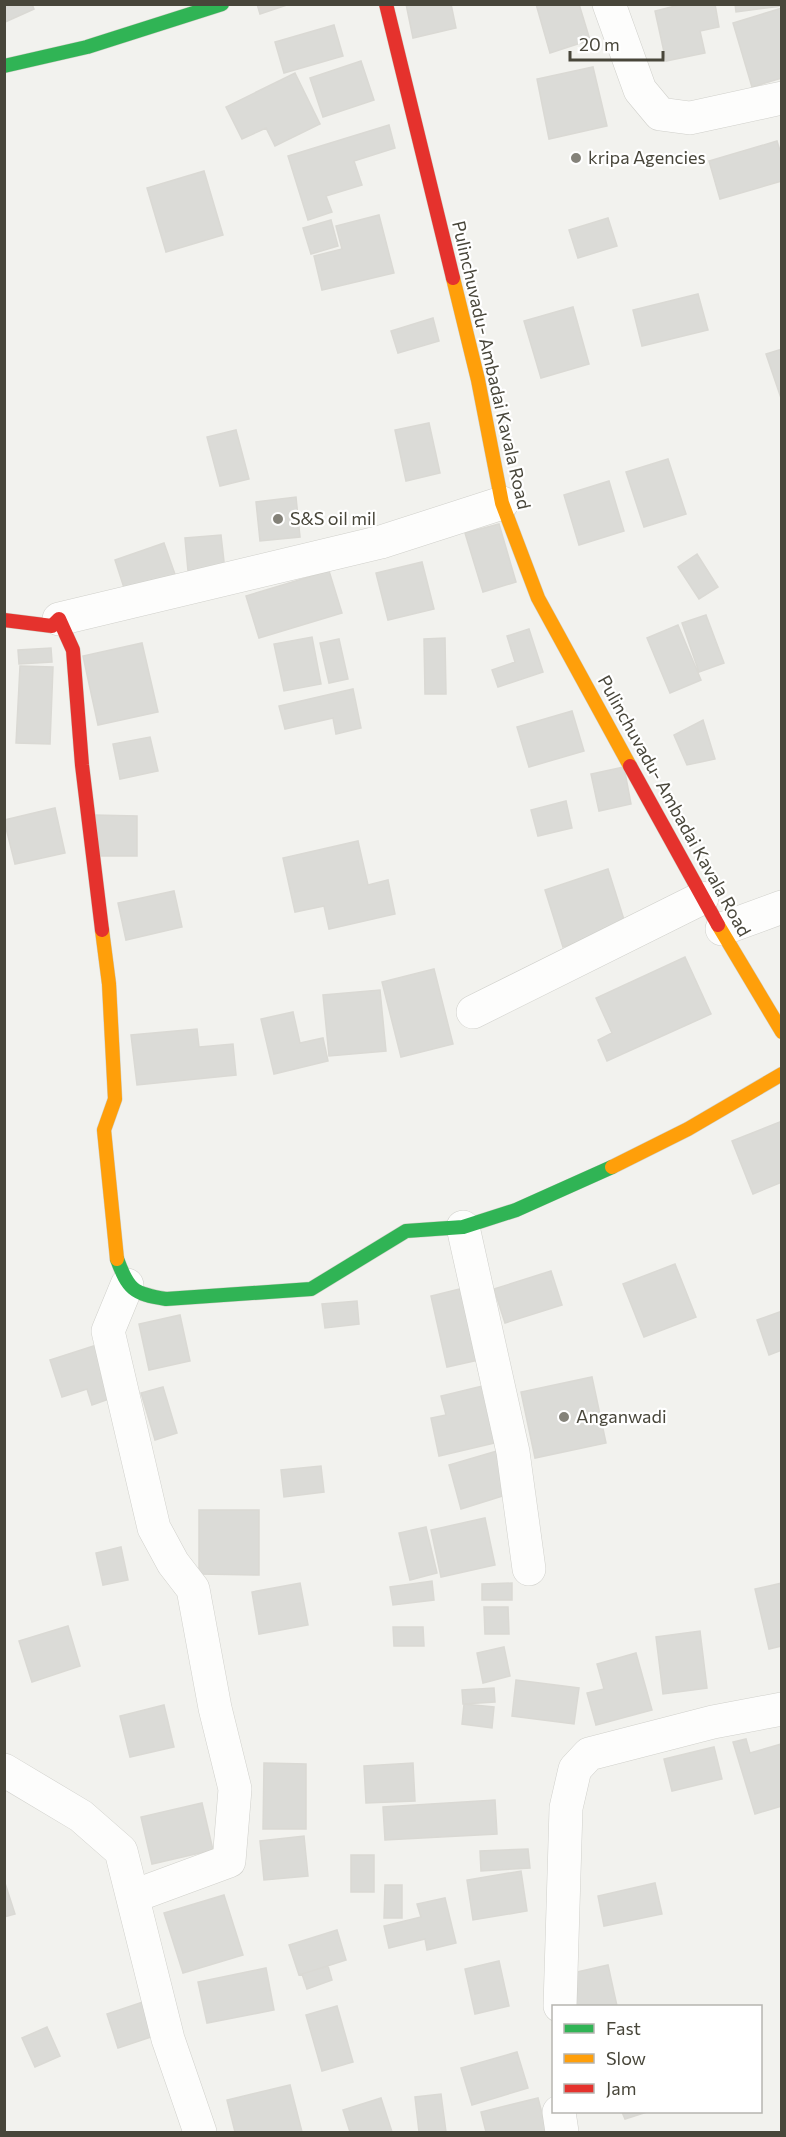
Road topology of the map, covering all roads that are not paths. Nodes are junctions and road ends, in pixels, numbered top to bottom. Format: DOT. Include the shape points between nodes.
graph roads {
  1 [pos="222,4"];
  2 [pos="386,4"];
  3 [pos="609,4"];
  4 [pos="4,66"];
  5 [pos="782,98"];
  6 [pos="502,503"];
  7 [pos="59,619"];
  8 [pos="4,620"];
  9 [pos="702,898"];
  10 [pos="782,907"];
  11 [pos="722,929"];
  12 [pos="472,1012"];
  13 [pos="782,1032"];
  14 [pos="782,1074"];
  15 [pos="463,1227"];
  16 [pos="128,1285"];
  17 [pos="529,1569"];
  18 [pos="782,1709"];
  19 [pos="4,1770"];
  20 [pos="134,1896"];
  21 [pos="560,2005"];
  22 [pos="559,2113"];
  23 [pos="201,2133"];
  24 [pos="562,2133"];
  1 -- 4 [label="street" via="84,48"];
  2 -- 6 [label="street, Pulinchuvadu- Ambadai Kavala Road" via="478,380"];
  3 -- 5 [label="street" via="640,90 660,114 690,118"];
  6 -- 7 [label="street" via="381,542"];
  6 -- 9 [label="street, Pulinchuvadu- Ambadai Kavala Road" via="538,598"];
  7 -- 8 [label="street" via="52,626"];
  7 -- 16 [label="street" via="74,650 82,765 109,984 115,1099 104,1130 116,1257"];
  9 -- 11 [label="street, Pulinchuvadu- Ambadai Kavala Road"];
  9 -- 12 [label="street"];
  10 -- 11 [label="street"];
  11 -- 13 [label="street, Pulinchuvadu- Ambadai Kavala Road"];
  14 -- 15 [label="street" via="688,1129 579,1184"];
  15 -- 16 [label="street" via="406,1231 311,1289 166,1299 145,1296"];
  15 -- 17 [label="street" via="513,1452"];
  16 -- 20 [label="street" via="108,1331 154,1528 173,1563 194,1589 215,1708 235,1789 229,1861"];
  18 -- 21 [label="street" via="713,1722 589,1754 575,1769 566,1808"];
  19 -- 20 [label="street" via="102,1831 121,1851"];
  20 -- 23 [label="street" via="168,2039"];
  22 -- 24 [label="street"];
}
